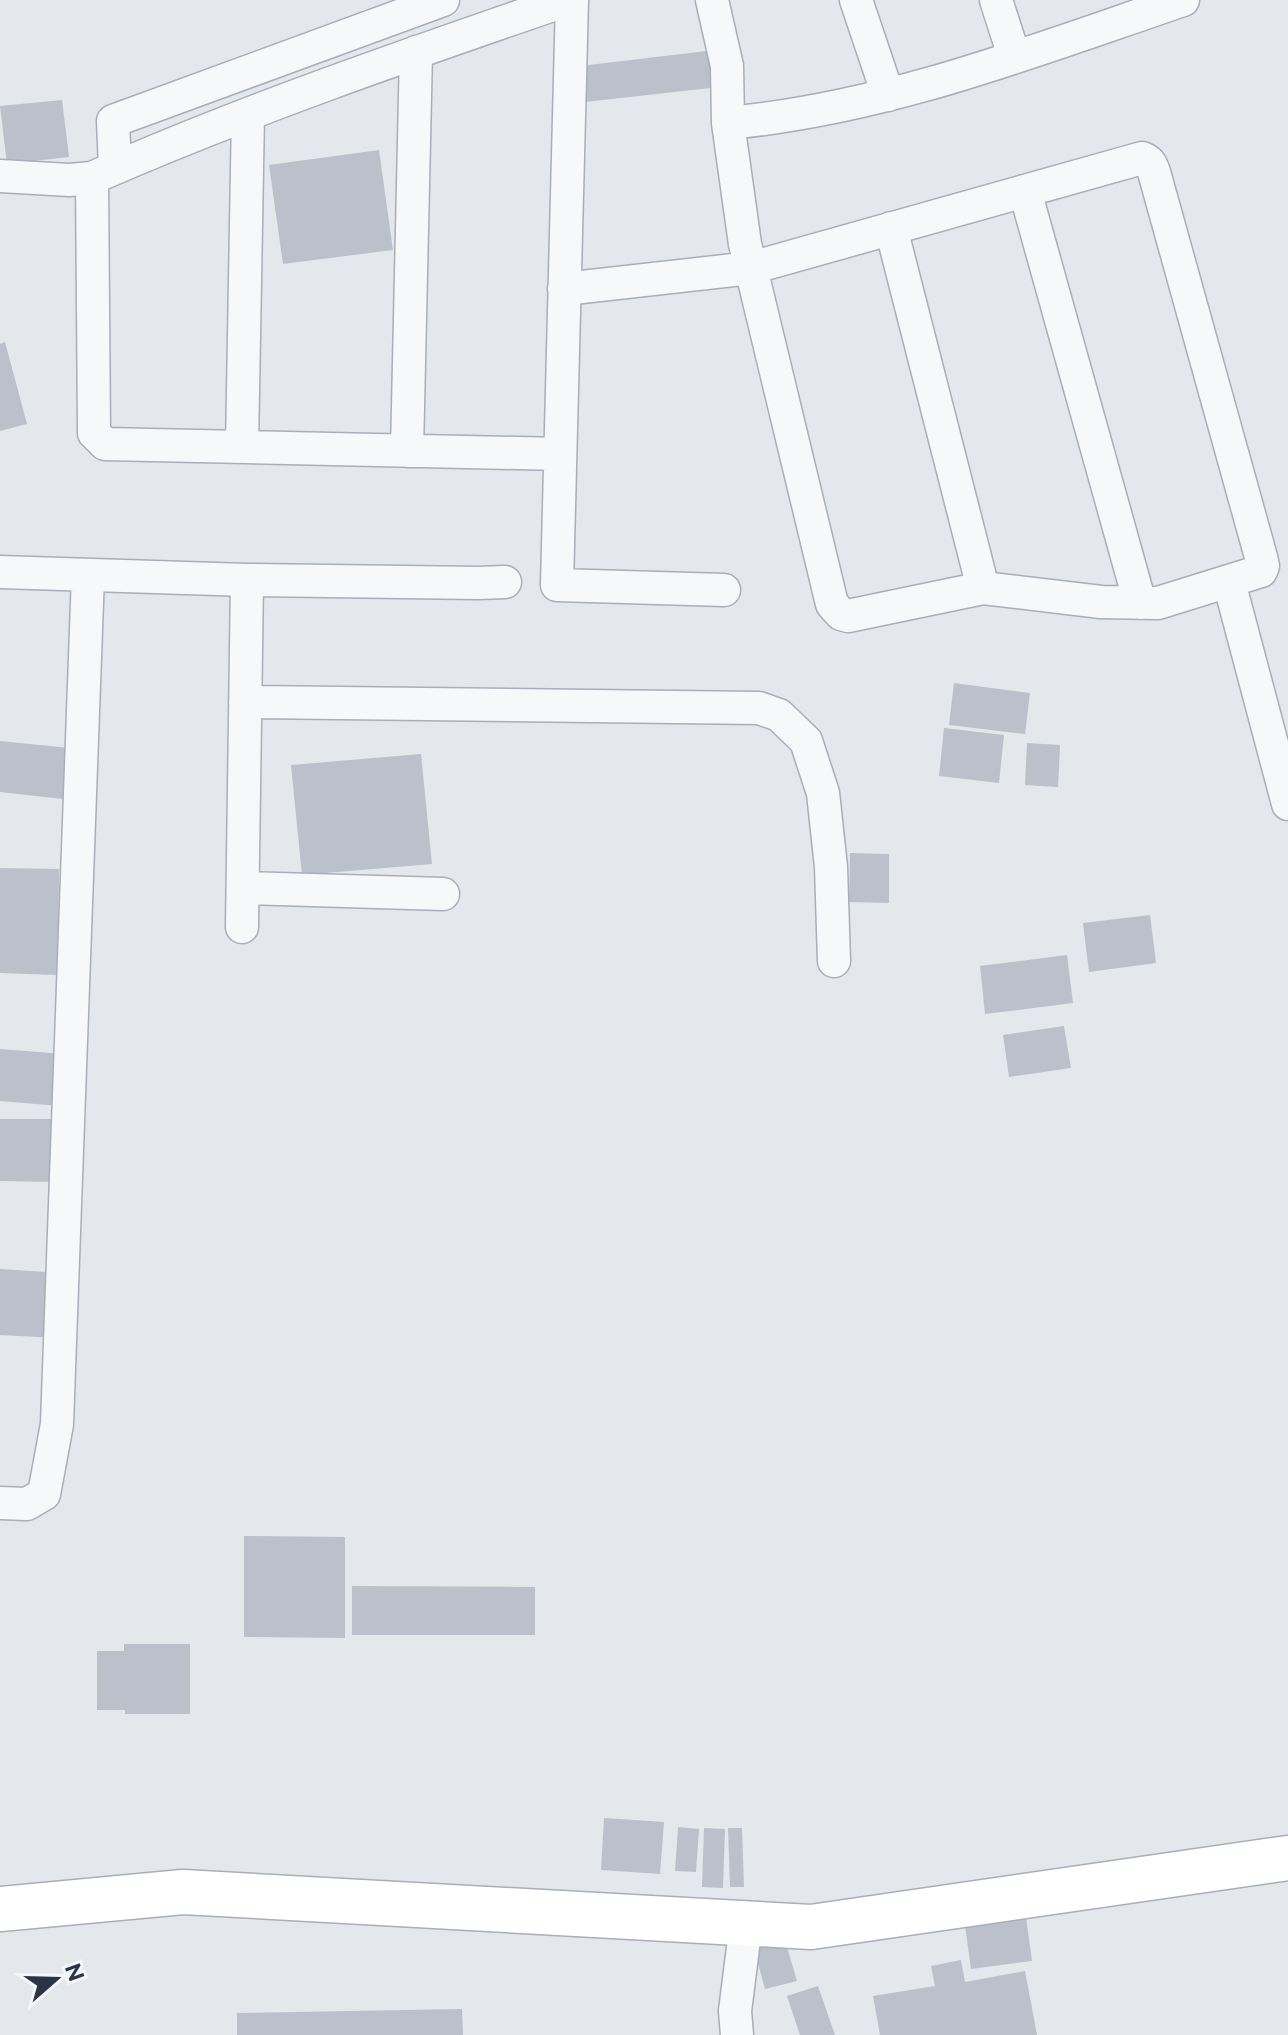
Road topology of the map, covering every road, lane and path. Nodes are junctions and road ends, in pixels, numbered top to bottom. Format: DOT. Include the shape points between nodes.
graph roads {
  1 [pos="443,0"];
  2 [pos="569,0"];
  3 [pos="712,0"];
  4 [pos="856,0"];
  5 [pos="996,0"];
  6 [pos="1183,0"];
  7 [pos="1141,7"];
  8 [pos="416,52"];
  9 [pos="1014,56"];
  10 [pos="888,95"];
  11 [pos="155,106"];
  12 [pos="248,114"];
  13 [pos="728,123"];
  14 [pos="167,147"];
  15 [pos="104,173"];
  16 [pos="0,176"];
  17 [pos="1025,191"];
  18 [pos="891,228"];
  19 [pos="751,268"];
  20 [pos="564,289"];
  21 [pos="242,447"];
  22 [pos="407,451"];
  23 [pos="560,454"];
  24 [pos="0,572"];
  25 [pos="88,575"];
  26 [pos="247,580"];
  27 [pos="505,582"];
  28 [pos="1229,582"];
  29 [pos="983,588"];
  30 [pos="724,590"];
  31 [pos="1140,603"];
  32 [pos="245,702"];
  33 [pos="1288,804"];
  34 [pos="243,888"];
  35 [pos="443,894"];
  36 [pos="242,927"];
  37 [pos="834,961"];
  38 [pos="0,1503"];
  39 [pos="1288,1858"];
  40 [pos="0,1909"];
  41 [pos="746,1924"];
  42 [pos="737,2035"];
  1 -- 11 [label="street"];
  2 -- 8 [label="street"];
  2 -- 20 [label="street"];
  3 -- 13 [label="street" via="727,66"];
  4 -- 10 [label="street"];
  5 -- 9 [label="street"];
  6 -- 7 [label="street"];
  7 -- 9 [label="street"];
  8 -- 12 [label="street"];
  8 -- 22 [label="street"];
  9 -- 10 [label="street"];
  10 -- 13 [label="street" via="776,119"];
  11 -- 14 [label="street"];
  11 -- 15 [label="street" via="113,121"];
  12 -- 14 [label="street"];
  12 -- 21 [label="street"];
  13 -- 19 [label="street"];
  14 -- 15 [label="street"];
  15 -- 16 [label="street" via="69,180"];
  15 -- 21 [label="street" via="94,433 105,444"];
  17 -- 18 [label="street"];
  17 -- 28 [label="street" via="1142,158 1151,163 1263,566"];
  17 -- 31 [label="street"];
  18 -- 19 [label="street"];
  18 -- 29 [label="street"];
  19 -- 20 [label="street"];
  19 -- 29 [label="street" via="832,604 848,616"];
  20 -- 23 [label="street"];
  21 -- 22 [label="street"];
  22 -- 23 [label="street"];
  23 -- 30 [label="street" via="557,585"];
  24 -- 25 [label="street"];
  25 -- 26 [label="street"];
  25 -- 38 [label="street" via="57,1424 44,1494 27,1504"];
  26 -- 27 [label="street"];
  26 -- 32 [label="street"];
  28 -- 31 [label="street" via="1158,603"];
  28 -- 33 [label="street"];
  29 -- 31 [label="street"];
  32 -- 34 [label="street"];
  32 -- 37 [label="street" via="759,708 779,715 806,741 823,793"];
  34 -- 35 [label="street"];
  34 -- 36 [label="street"];
  39 -- 41 [label="street" via="811,1927"];
  40 -- 41 [label="street" via="183,1892"];
  41 -- 42 [label="street"];
}
